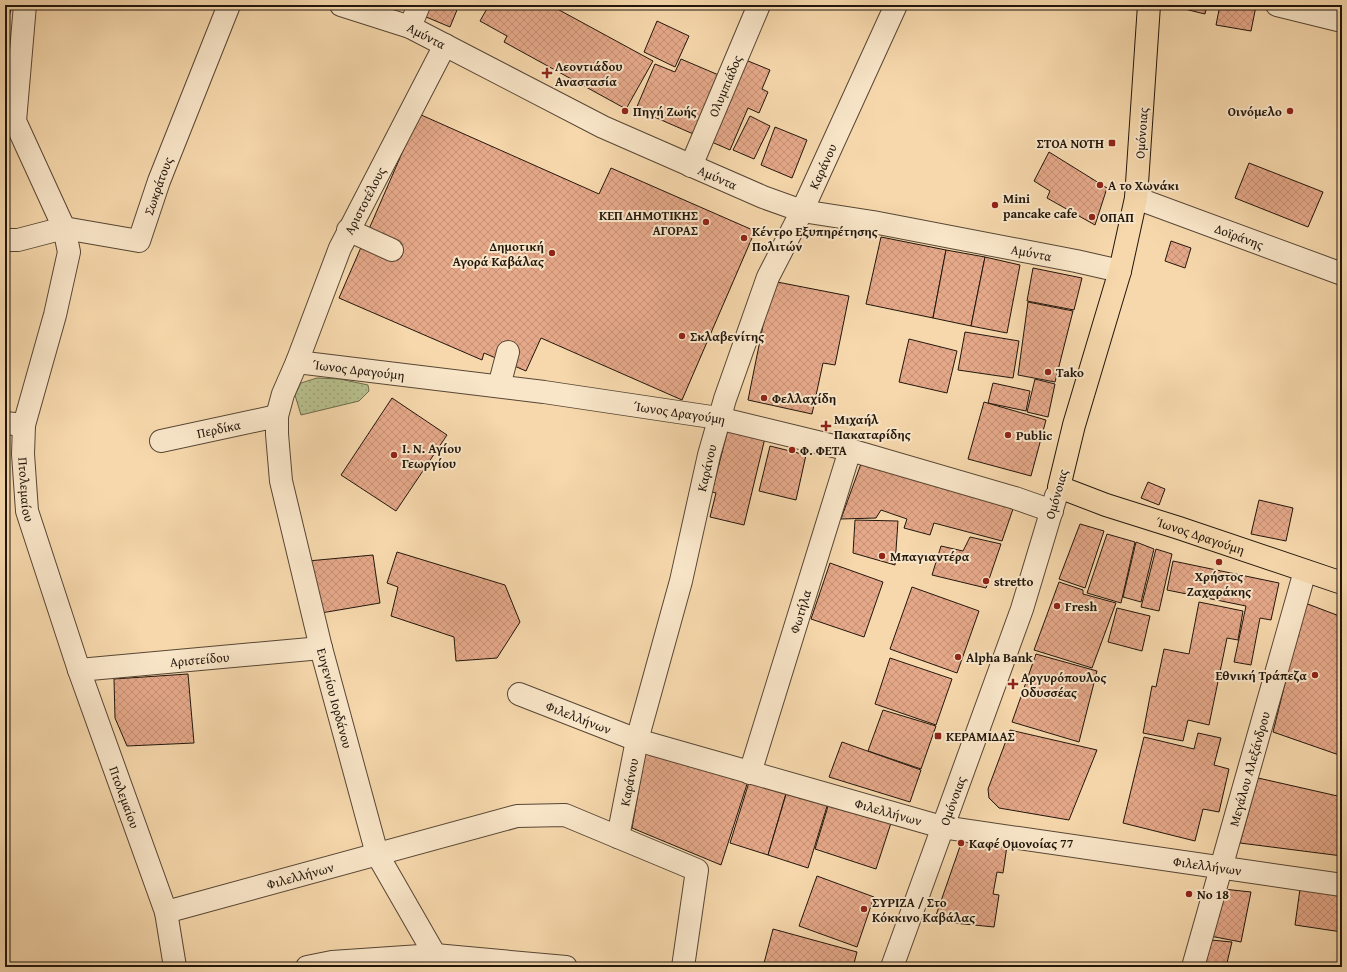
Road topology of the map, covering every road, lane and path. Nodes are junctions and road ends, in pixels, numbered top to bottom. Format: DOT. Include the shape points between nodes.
graph roads {
  1 [pos="25,5"];
  2 [pos="229,5"];
  3 [pos="341,5"];
  4 [pos="419,5"];
  5 [pos="759,5"];
  6 [pos="896,5"];
  7 [pos="1149,5"];
  8 [pos="1277,5"];
  9 [pos="1342,21"];
  10 [pos="410,27"];
  11 [pos="445,45"];
  12 [pos="12,66"];
  13 [pos="691,166"];
  14 [pos="1136,198"];
  15 [pos="802,211"];
  16 [pos="64,228"];
  17 [pos="348,230"];
  18 [pos="5,240"];
  19 [pos="392,250"];
  20 [pos="1120,271"];
  21 [pos="1342,274"];
  22 [pos="508,352"];
  23 [pos="297,362"];
  24 [pos="499,386"];
  25 [pos="277,416"];
  26 [pos="718,418"];
  27 [pos="15,424"];
  28 [pos="161,442"];
  29 [pos="850,450"];
  30 [pos="1059,487"];
  31 [pos="1052,511"];
  32 [pos="1305,570"];
  33 [pos="1342,583"];
  34 [pos="321,648"];
  35 [pos="79,670"];
  36 [pos="519,694"];
  37 [pos="637,740"];
  38 [pos="750,773"];
  39 [pos="942,827"];
  40 [pos="618,837"];
  41 [pos="377,854"];
  42 [pos="1220,868"];
  43 [pos="1342,885"];
  44 [pos="166,912"];
  45 [pos="434,961"];
  46 [pos="175,967"];
  47 [pos="307,967"];
  48 [pos="566,967"];
  49 [pos="683,967"];
  50 [pos="892,967"];
  51 [pos="1193,967"];
  1 -- 12 [label="street, Πτολεμαίου"];
  2 -- 16 [label="street, Σωκράτους" via="159,181 139,241"];
  3 -- 10 [label="street, Αμύντα"];
  4 -- 10 [label="street"];
  5 -- 13 [label="street, Ολυμπιάδος"];
  6 -- 15 [label="street, Καράνου"];
  7 -- 14 [label="main road, Ομόνοιας"];
  8 -- 9 [label="street"];
  10 -- 11 [label="street, Αμύντα"];
  11 -- 13 [label="street, Αμύντα" via="603,127"];
  11 -- 17 [label="street, Αριστοτέλους"];
  12 -- 16 [label="street, Πτολεμαίου" via="15,120"];
  13 -- 15 [label="street, Αμύντα"];
  14 -- 20 [label="main road, Ομόνοιας"];
  14 -- 21 [label="street, Δοϊράνης"];
  15 -- 20 [label="street, Αμύντα"];
  15 -- 26 [label="street, Καράνου" via="768,277"];
  16 -- 18 [label="street, Σωκράτους" via="18,240"];
  16 -- 27 [label="street, Πτολεμαίου" via="69,252 55,315"];
  17 -- 19 [label="street"];
  17 -- 23 [label="street, Αριστοτέλους"];
  20 -- 30 [label="main road, Ομόνοιας" via="1074,425"];
  22 -- 24 [label="street"];
  23 -- 24 [label="street, Ίωνος Δραγούμη"];
  23 -- 25 [label="street, Αριστοτέλους" via="283,394"];
  24 -- 26 [label="street, Ίωνος Δραγούμη"];
  25 -- 28 [label="street, Περδίκα"];
  25 -- 34 [label="street, Ευγενίου Ιορδάνου" via="277,449 281,481"];
  26 -- 29 [label="street, Ίωνος Δραγούμη"];
  26 -- 37 [label="street, Καράνου" via="681,580"];
  27 -- 35 [label="street, Πτολεμαίου" via="23,454 27,511"];
  29 -- 31 [label="street, Ίωνος Δραγούμη"];
  29 -- 38 [label="street, Φωτήλα"];
  30 -- 31 [label="street, Ομόνοιας"];
  30 -- 32 [label="main road, Ίωνος Δραγούμη" via="1106,506"];
  31 -- 39 [label="street, Ομόνοιας" via="1022,609"];
  32 -- 33 [label="main road, Ίωνος Δραγούμη"];
  32 -- 42 [label="street, Μεγάλου Αλεξάνδρου"];
  34 -- 35 [label="street, Αριστείδου"];
  34 -- 41 [label="street, Ευγενίου Ιορδάνου"];
  35 -- 44 [label="street, Πτολεμαίου"];
  36 -- 37 [label="street, Φιλελλήνων"];
  37 -- 38 [label="street, Φιλελλήνων"];
  37 -- 40 [label="street, Καράνου"];
  38 -- 39 [label="street, Φιλελλήνων"];
  39 -- 42 [label="street, Φιλελλήνων"];
  39 -- 50 [label="street, Ομόνοιας"];
  40 -- 41 [label="street, Φιλελλήνων" via="565,815 517,816"];
  40 -- 49 [label="street, Φιλελλήνων" via="697,870"];
  41 -- 44 [label="street, Φιλελλήνων"];
  41 -- 45 [label="street, Ευγενίου Ιορδάνου"];
  42 -- 43 [label="street, Φιλελλήνων"];
  42 -- 51 [label="street, Μεγάλου Αλεξάνδρου"];
  44 -- 46 [label="street, Πτολεμαίου"];
  45 -- 47 [label="street" via="332,962"];
  45 -- 48 [label="street"];
}
